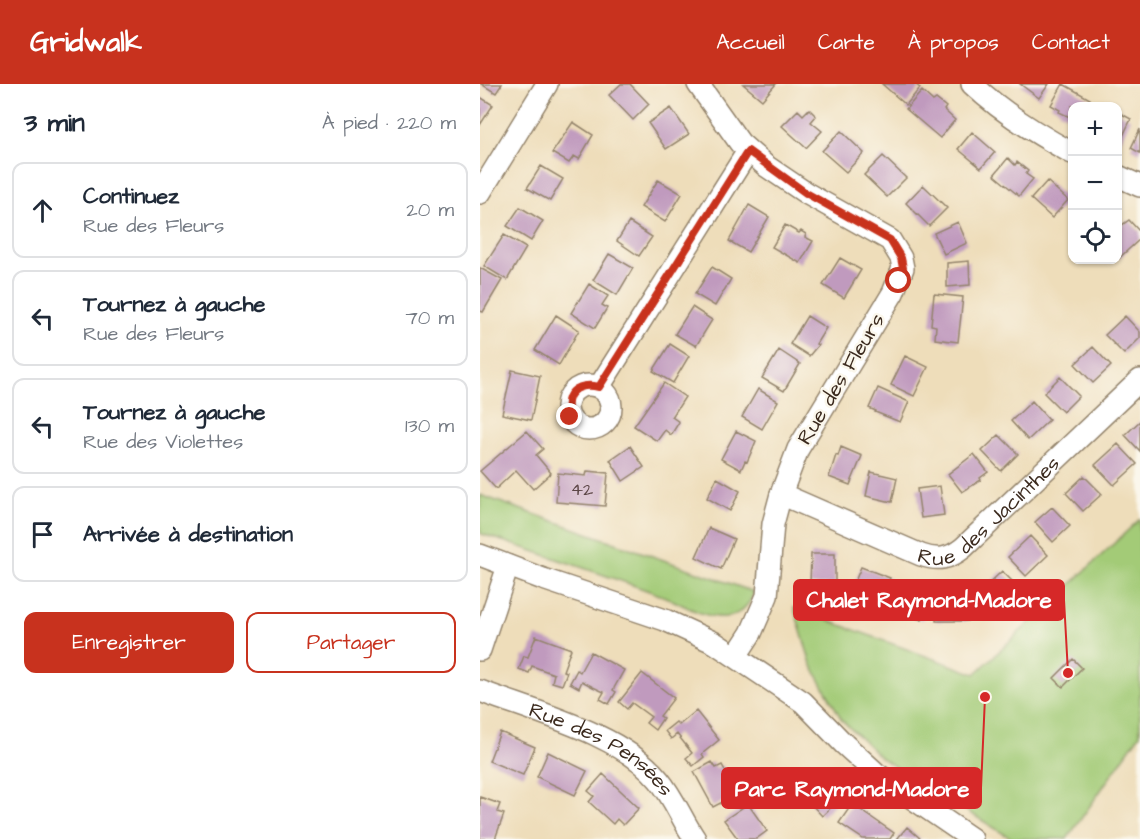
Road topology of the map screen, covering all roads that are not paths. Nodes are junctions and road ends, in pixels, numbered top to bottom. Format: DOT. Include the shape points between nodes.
graph roads {
  1 [pos="548,84"];
  2 [pos="698,84"];
  3 [pos="972,84"];
  4 [pos="748,151"];
  5 [pos="1068,151"];
  6 [pos="1122,178"];
  7 [pos="1140,186"];
  8 [pos="480,193"];
  9 [pos="1140,380"];
  10 [pos="599,387"];
  11 [pos="781,494"];
  12 [pos="480,555"];
  13 [pos="508,566"];
  14 [pos="480,650"];
  15 [pos="736,656"];
  16 [pos="480,692"];
  17 [pos="694,839"];
  18 [pos="972,839"];
  1 -- 8 [label="street"];
  2 -- 4 [label="street, Rue des Fleurs"];
  3 -- 5 [label="street" via="1030,129"];
  4 -- 10 [label="street"];
  4 -- 11 [label="street, Rue des Fleurs" via="798,189 890,240 903,268 893,292 798,449"];
  6 -- 7 [label="street"];
  9 -- 11 [label="street, Rue des Jacinthes" via="963,548 946,559 921,555"];
  11 -- 15 [label="street, Rue des Fleurs" via="772,534 766,596 751,633"];
  12 -- 13 [label="street"];
  13 -- 14 [label="street"];
  13 -- 15 [label="street" via="665,620"];
  15 -- 18 [label="street" via="803,702 877,774"];
  16 -- 17 [label="street, Rue des Pensées" via="619,746 661,781"];
}
